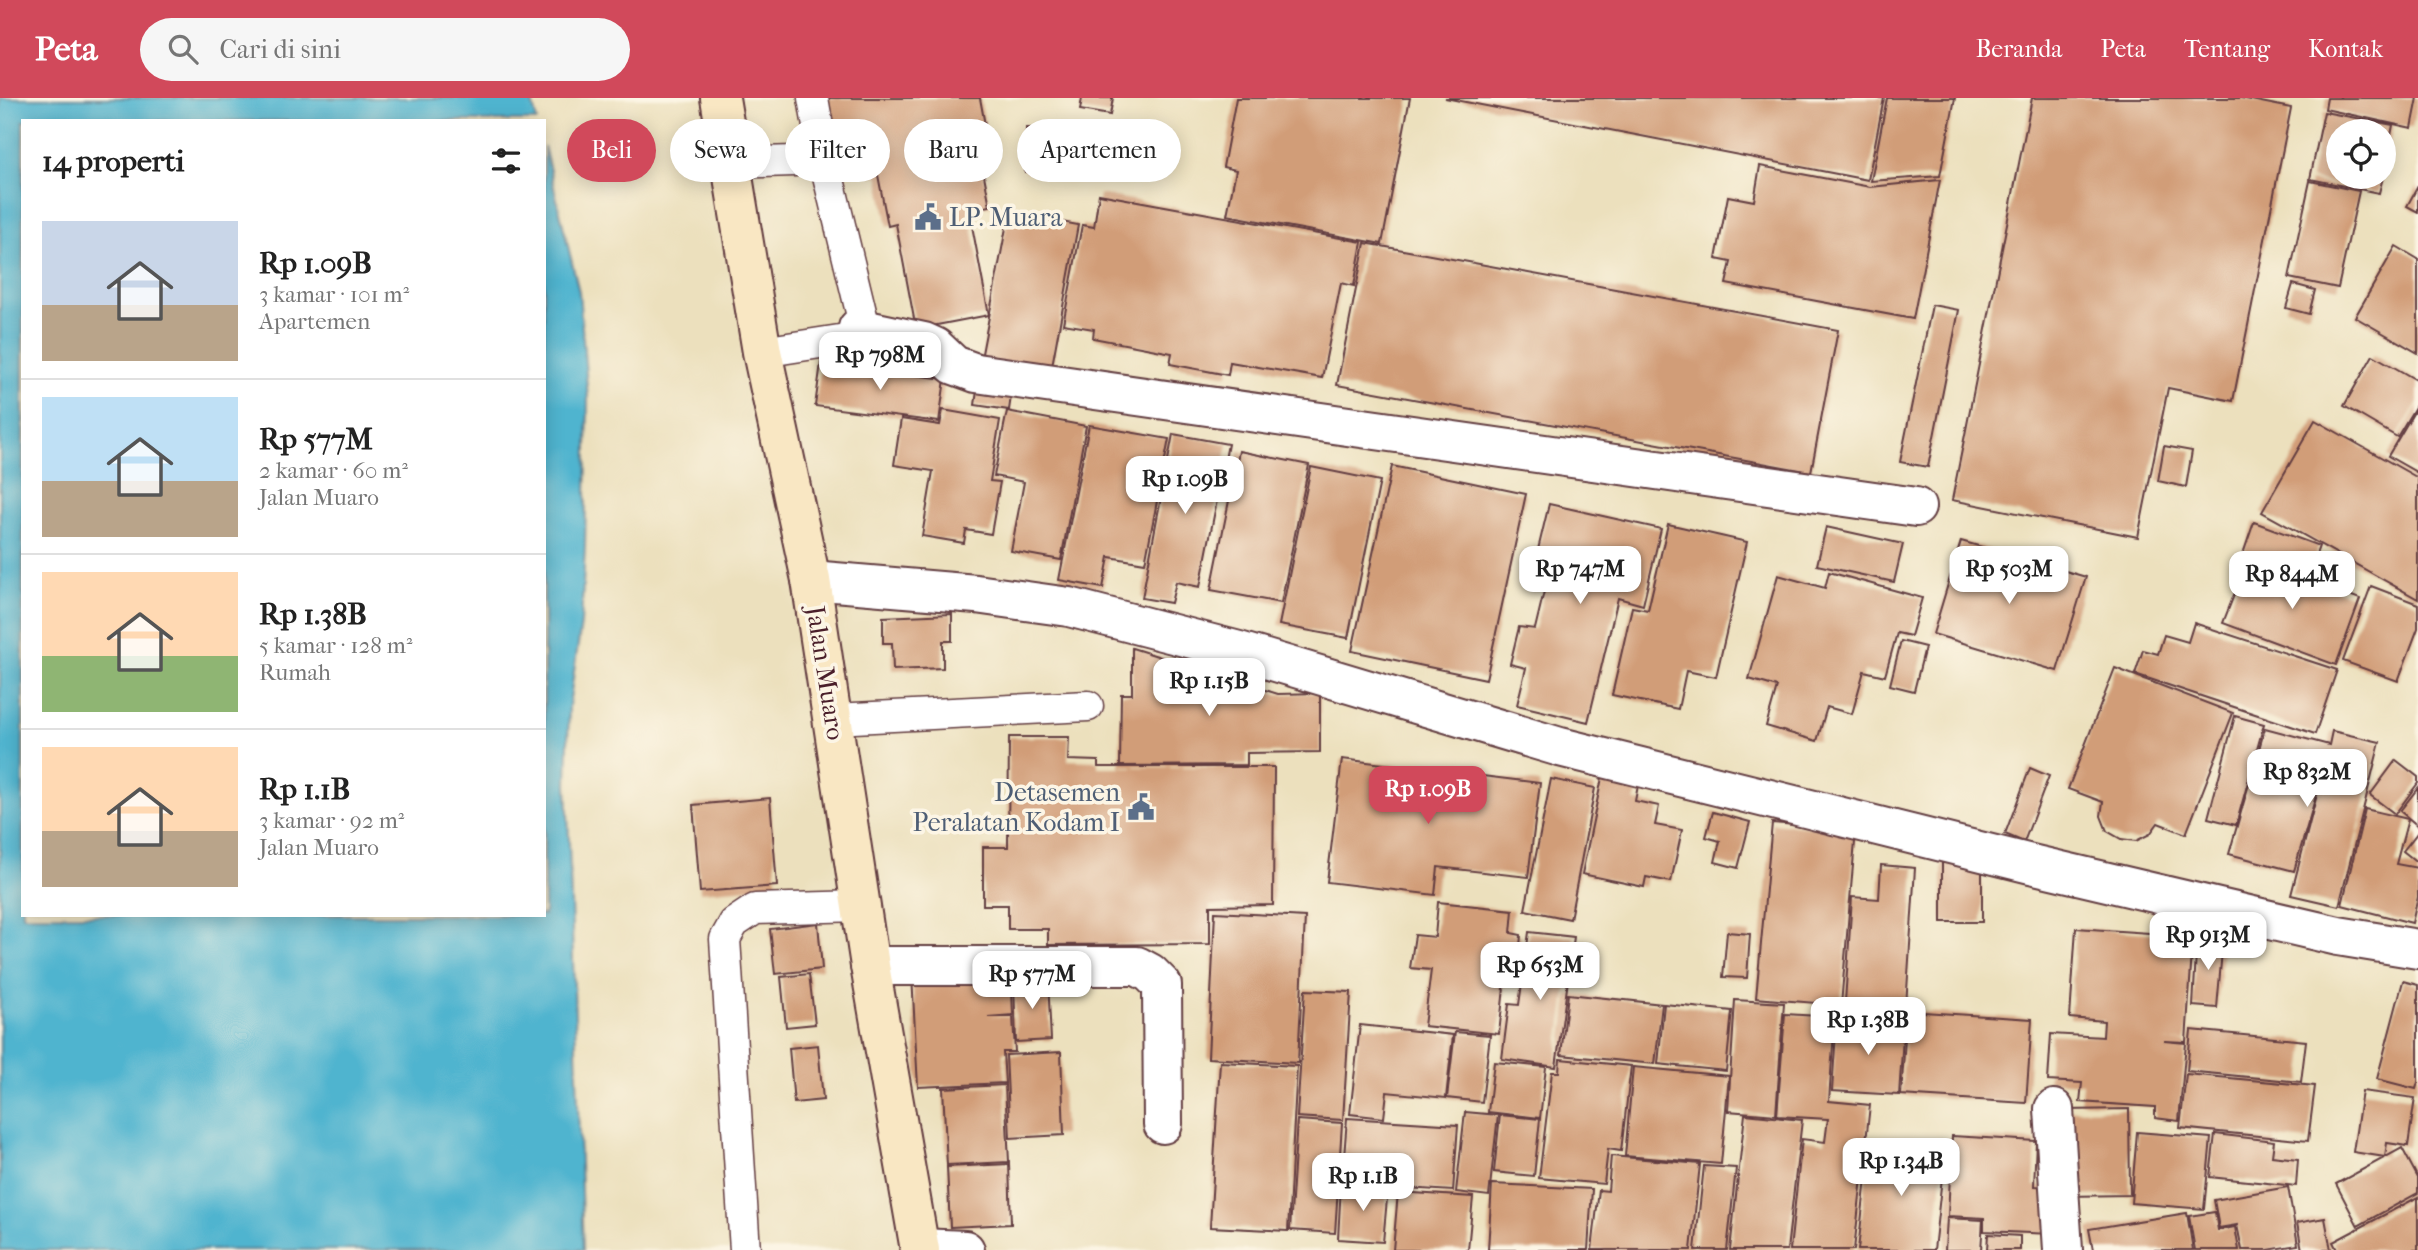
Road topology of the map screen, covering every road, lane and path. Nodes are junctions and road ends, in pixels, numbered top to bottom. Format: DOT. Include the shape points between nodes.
graph roads {
  1 [pos="720,98"];
  2 [pos="813,98"];
  3 [pos="724,119"];
  4 [pos="817,119"];
  5 [pos="734,182"];
  6 [pos="830,182"];
  7 [pos="858,328"];
  8 [pos="762,352"];
  9 [pos="1916,507"];
  10 [pos="811,580"];
  11 [pos="1088,706"];
  12 [pos="834,719"];
  13 [pos="861,906"];
  14 [pos="2418,949"];
  15 [pos="870,966"];
  16 [pos="2054,1109"];
  17 [pos="1163,1124"];
  18 [pos="920,1249"];
  19 [pos="745,1250"];
  20 [pos="965,1250"];
  21 [pos="2063,1250"];
  1 -- 3 [label="main road, Jalan Muaro"];
  2 -- 4 [label="lane"];
  5 -- 8 [label="main road, Jalan Muaro"];
  6 -- 7 [label="lane" via="862,316"];
  7 -- 8 [label="lane" via="846,339"];
  7 -- 9 [label="street" via="935,346 954,365 976,373"];
  8 -- 10 [label="main road, Jalan Muaro"];
  10 -- 12 [label="main road, Jalan Muaro"];
  10 -- 14 [label="street" via="1069,607 1252,655 1560,747 2338,936"];
  11 -- 12 [label="lane"];
  12 -- 13 [label="main road, Jalan Muaro"];
  13 -- 15 [label="main road, Jalan Muaro"];
  13 -- 19 [label="lane" via="755,909 734,923 725,939"];
  15 -- 17 [label="street" via="1137,966 1162,985"];
  15 -- 18 [label="main road, Jalan Muaro"];
  16 -- 21 [label="street"];
  18 -- 20 [label="street"];
}
